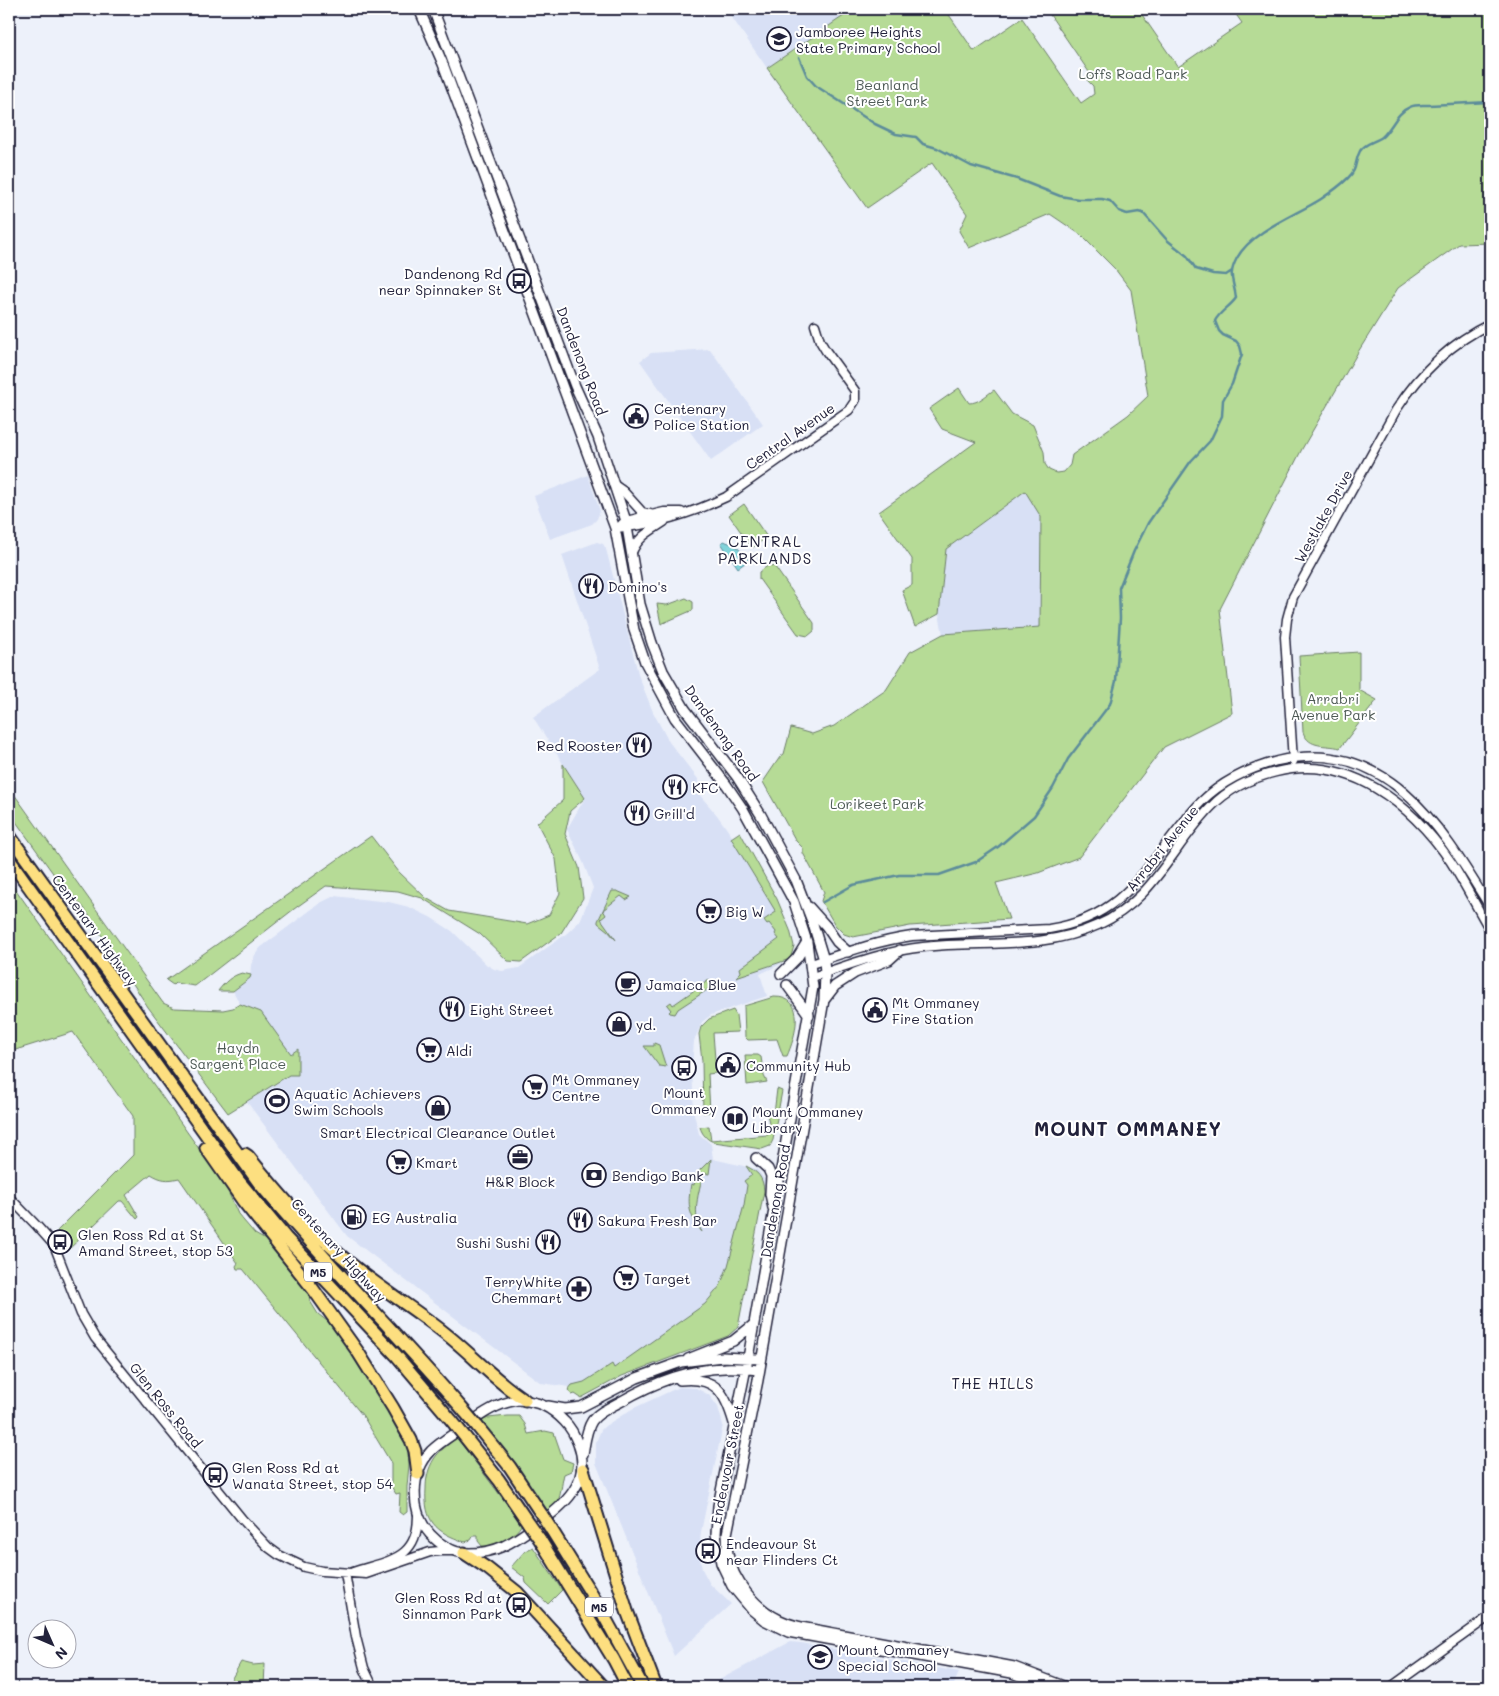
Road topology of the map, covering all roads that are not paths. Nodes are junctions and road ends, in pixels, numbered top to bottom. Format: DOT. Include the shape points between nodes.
graph roads {
  1 [pos="420,9"];
  2 [pos="434,9"];
  3 [pos="1490,324"];
  4 [pos="815,326"];
  5 [pos="613,484"];
  6 [pos="685,512"];
  7 [pos="650,514"];
  8 [pos="667,519"];
  9 [pos="626,524"];
  10 [pos="615,528"];
  11 [pos="632,552"];
  12 [pos="1293,757"];
  13 [pos="1293,768"];
  14 [pos="9,835"];
  15 [pos="9,859"];
  16 [pos="805,903"];
  17 [pos="1490,907"];
  18 [pos="1490,930"];
  19 [pos="807,942"];
  20 [pos="900,950"];
  21 [pos="848,952"];
  22 [pos="824,960"];
  23 [pos="811,964"];
  24 [pos="825,973"];
  25 [pos="781,974"];
  26 [pos="812,977"];
  27 [pos="787,985"];
  28 [pos="824,1000"];
  29 [pos="809,1015"];
  30 [pos="192,1116"];
  31 [pos="232,1147"];
  32 [pos="756,1158"];
  33 [pos="9,1197"];
  34 [pos="774,1210"];
  35 [pos="754,1325"];
  36 [pos="748,1358"];
  37 [pos="761,1359"];
  38 [pos="681,1362"];
  39 [pos="745,1370"];
  40 [pos="760,1370"];
  41 [pos="662,1382"];
  42 [pos="526,1400"];
  43 [pos="545,1405"];
  44 [pos="735,1425"];
  45 [pos="583,1456"];
  46 [pos="583,1469"];
  47 [pos="418,1474"];
  48 [pos="418,1512"];
  49 [pos="461,1552"];
  50 [pos="348,1573"];
  51 [pos="1490,1616"];
  52 [pos="373,1687"];
  53 [pos="604,1687"];
  54 [pos="628,1687"];
  55 [pos="643,1687"];
  56 [pos="656,1687"];
  57 [pos="1047,1687"];
  58 [pos="1066,1687"];
  59 [pos="1391,1687"];
  1 -- 10 [label="main road, Dandenong Road"];
  2 -- 5 [label="main road, Dandenong Road"];
  3 -- 12 [label="street, Westlake Drive" via="1438,358 1410,389 1293,597 1285,637"];
  4 -- 6 [label="street, Central Avenue" via="826,351 854,391 855,401 849,410 726,496"];
  5 -- 7 [label="street" via="623,490 642,512"];
  5 -- 9 [label="main road, Dandenong Road"];
  6 -- 7 [label="street, Central Avenue"];
  6 -- 8 [label="street, Central Avenue"];
  7 -- 9 [label="street, Central Avenue"];
  8 -- 9 [label="street, Central Avenue"];
  8 -- 11 [label="street, Central Avenue" via="641,537"];
  9 -- 10 [label="street, Central Avenue"];
  9 -- 11 [label="main road, Dandenong Road"];
  10 -- 19 [label="main road, Dandenong Road" via="634,630 645,662 675,718 743,810 794,902"];
  11 -- 16 [label="main road, Dandenong Road" via="640,604 663,670 685,709 750,796 796,880"];
  12 -- 13 [label="street, Westlake Drive"];
  12 -- 17 [label="street, Arrabri Avenue" via="1319,756 1343,760 1363,766 1388,780 1437,826"];
  12 -- 21 [label="street, Arrabri Avenue" via="1253,768 1222,784 1200,803 1131,889 1090,918 1043,930 912,936 877,942"];
  13 -- 18 [label="street, Arrabri Avenue" via="1344,773 1368,783 1392,800 1438,845"];
  13 -- 20 [label="street, Arrabri Avenue" via="1258,776 1212,805 1144,893 1129,907 1101,924 1061,939"];
  14 -- 31 [label="highway, Centenary Highway / M5"];
  15 -- 30 [label="highway, Centenary Highway / M5"];
  16 -- 21 [label="main road"];
  16 -- 22 [label="main road, Dandenong Road"];
  19 -- 23 [label="main road, Dandenong Road"];
  19 -- 25 [label="main road"];
  20 -- 24 [label="street, Arrabri Avenue"];
  20 -- 28 [label="main road" via="889,960 856,973 835,986"];
  21 -- 22 [label="street, Arrabri Avenue"];
  22 -- 23 [label="street, Arrabri Avenue"];
  22 -- 24 [label="main road, Dandenong Road"];
  23 -- 26 [label="main road, Dandenong Road"];
  24 -- 26 [label="street, Arrabri Avenue"];
  24 -- 28 [label="main road, Dandenong Road"];
  26 -- 29 [label="main road, Dandenong Road"];
  27 -- 29 [label="main road"];
  28 -- 37 [label="main road, Dandenong Road"];
  29 -- 34 [label="main road, Dandenong Road"];
  30 -- 47 [label="highway" via="191,1126 217,1165 318,1296 377,1382 411,1440"];
  30 -- 54 [label="highway, Centenary Highway / M5, bridge" via="280,1231 396,1355 499,1480 539,1538"];
  31 -- 42 [label="highway" via="248,1156 315,1232 351,1264 439,1328 506,1388"];
  31 -- 55 [label="highway, Centenary Highway / M5, bridge" via="301,1232 429,1370 510,1467 597,1603"];
  32 -- 34 [label="main road" via="771,1176 770,1194"];
  33 -- 50 [label="street, Glen Ross Road" via="54,1245 81,1314 95,1338 258,1537 280,1555 304,1567 322,1572"];
  34 -- 35 [label="main road, Dandenong Road"];
  35 -- 36 [label="main road, Dandenong Road"];
  35 -- 38 [label="main road" via="734,1341"];
  36 -- 37 [label="main road"];
  36 -- 38 [label="main road" via="722,1357"];
  36 -- 39 [label="main road, Dandenong Road"];
  37 -- 40 [label="main road, Endeavour Street"];
  38 -- 43 [label="main road" via="637,1378 581,1407 565,1409"];
  39 -- 40 [label="main road"];
  39 -- 41 [label="main road" via="710,1369"];
  39 -- 44 [label="main road, Endeavour Street"];
  40 -- 58 [label="main road, Endeavour Street" via="727,1534 732,1566 757,1604 778,1620 795,1626 1014,1666"];
  41 -- 44 [label="main road" via="699,1380 716,1387 726,1397"];
  41 -- 45 [label="main road" via="628,1397 594,1419 588,1428"];
  42 -- 43 [label="main road"];
  42 -- 47 [label="main road" via="509,1401 484,1412 431,1451"];
  43 -- 45 [label="main road" via="568,1425"];
  44 -- 57 [label="main road, Endeavour Street" via="718,1506 716,1534 718,1552 727,1577 752,1610 788,1632 1004,1672"];
  45 -- 46 [label="main road"];
  46 -- 49 [label="main road" via="572,1494 552,1515 505,1546 486,1552"];
  46 -- 56 [label="highway" via="627,1611"];
  47 -- 48 [label="main road" via="415,1494"];
  48 -- 49 [label="main road" via="433,1538"];
  48 -- 50 [label="street, Glen Ross Road" via="415,1539 405,1553 393,1560"];
  49 -- 50 [label="street, Glen Ross Road" via="435,1551 374,1573"];
  49 -- 53 [label="highway" via="517,1592"];
  50 -- 52 [label="street" via="356,1637"];
  51 -- 59 [label="street"];
}
